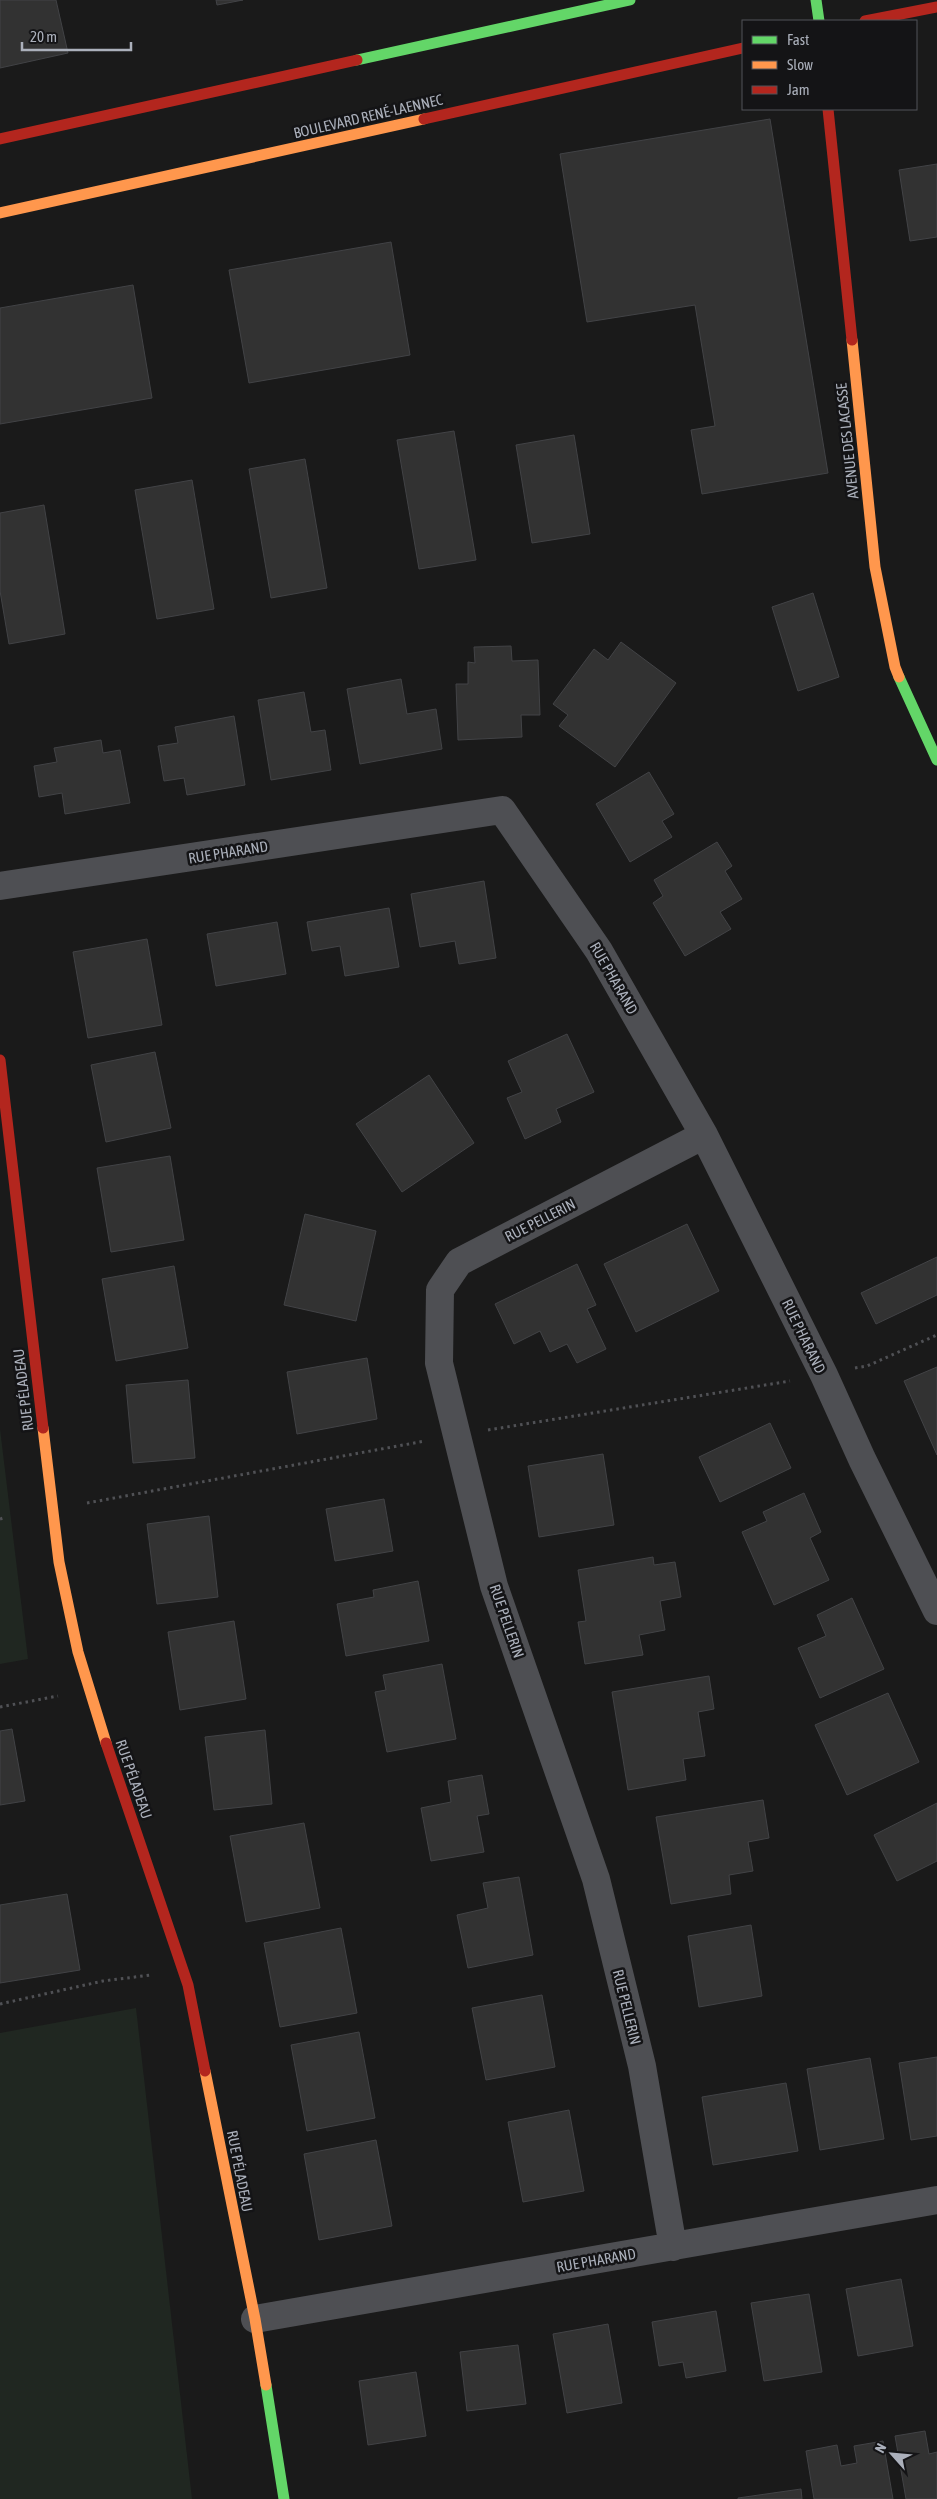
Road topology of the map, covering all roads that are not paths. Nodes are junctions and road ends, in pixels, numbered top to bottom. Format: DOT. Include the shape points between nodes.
graph roads {
  1 [pos="630,0"];
  2 [pos="816,0"];
  3 [pos="937,7"];
  4 [pos="819,20"];
  5 [pos="871,20"];
  6 [pos="742,48"];
  7 [pos="828,110"];
  8 [pos="0,139"];
  9 [pos="0,213"];
  10 [pos="937,760"];
  11 [pos="0,886"];
  12 [pos="0,1060"];
  13 [pos="704,1136"];
  14 [pos="937,1611"];
  15 [pos="937,2200"];
  16 [pos="673,2247"];
  17 [pos="255,2318"];
  18 [pos="284,2499"];
  1 -- 8 [label="street"];
  2 -- 4 [label="street"];
  3 -- 5 [label="street"];
  6 -- 9 [label="street, BOULEVARD RENÉ-LAENNEC"];
  7 -- 10 [label="street, AVENUE DES LACASSE" via="876,567 895,667"];
  11 -- 13 [label="street, RUE PHARAND" via="502,810 599,950"];
  12 -- 17 [label="street, RUE PÉLADEAU" via="58,1553 78,1652 183,1971"];
  13 -- 14 [label="street, RUE PHARAND"];
  13 -- 16 [label="street, RUE PELLERIN" via="459,1262 440,1290 440,1363 457,1435 494,1586 596,1879 642,2066"];
  15 -- 16 [label="street, RUE PHARAND"];
  16 -- 17 [label="street, RUE PHARAND"];
  17 -- 18 [label="street, RUE PÉLADEAU"];
}
